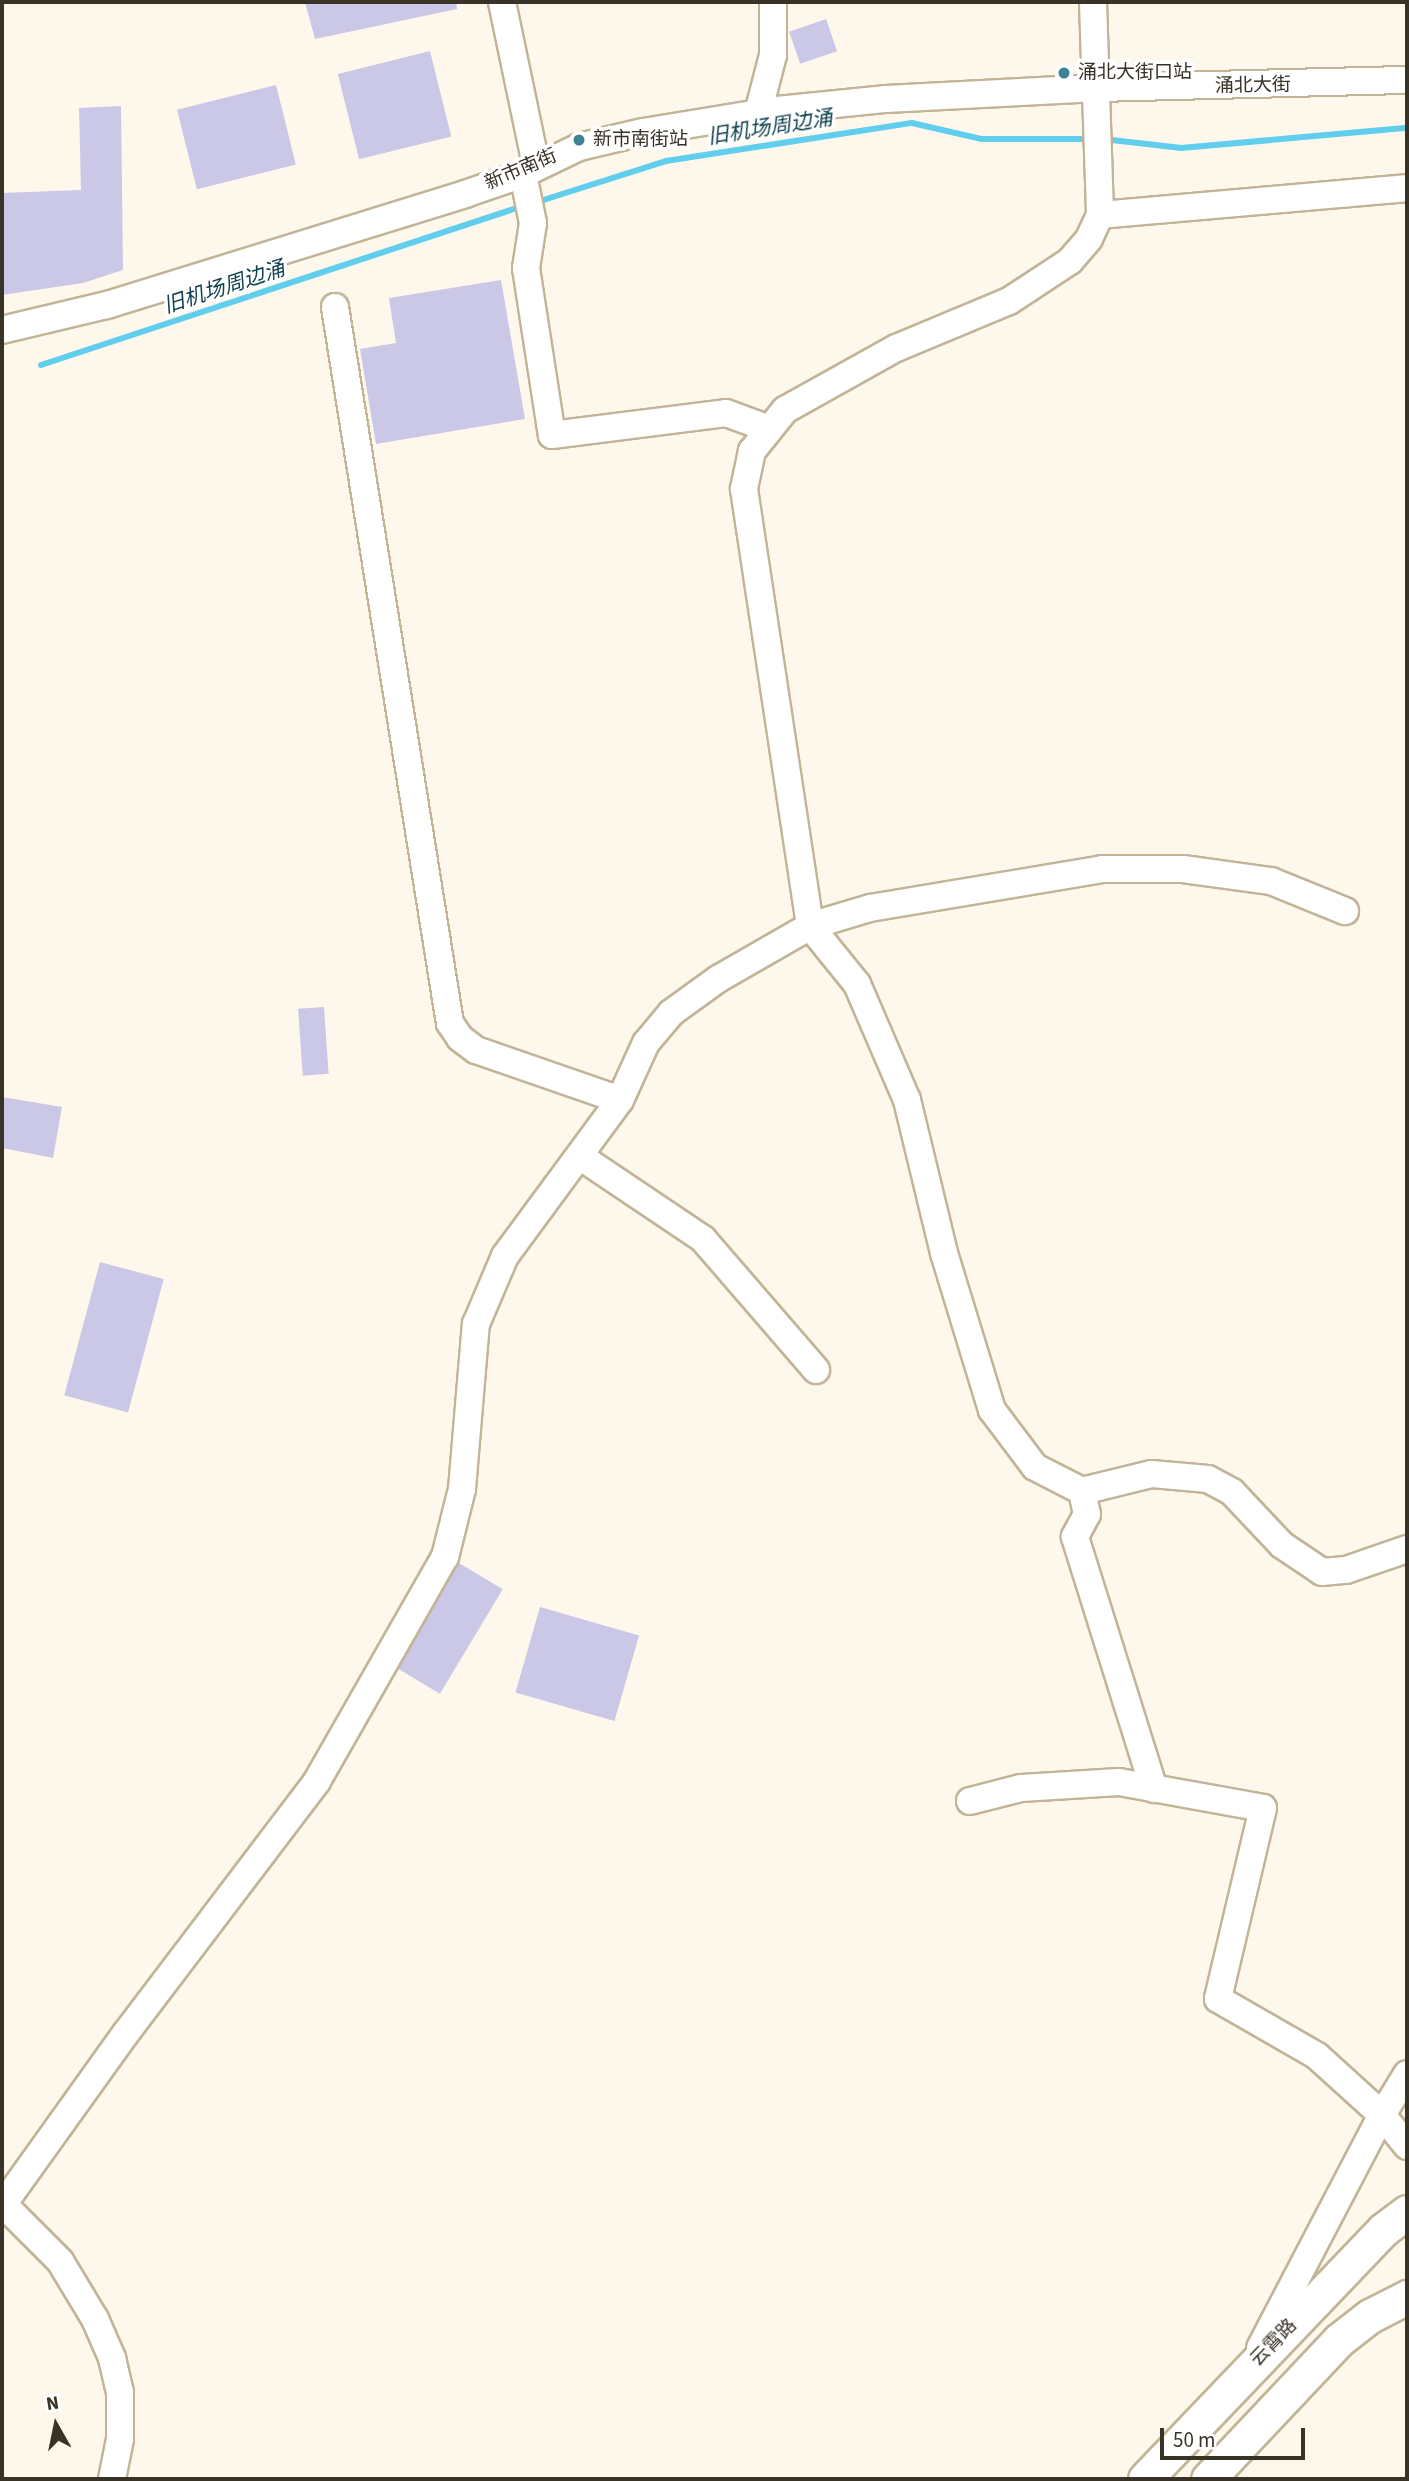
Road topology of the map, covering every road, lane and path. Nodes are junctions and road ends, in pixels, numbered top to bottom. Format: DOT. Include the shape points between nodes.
graph roads {
  1 [pos="502,2"];
  2 [pos="773,2"];
  3 [pos="1093,2"];
  4 [pos="1407,80"];
  5 [pos="1099,99"];
  6 [pos="758,113"];
  7 [pos="528,176"];
  8 [pos="1407,188"];
  9 [pos="1100,215"];
  10 [pos="335,307"];
  11 [pos="2,330"];
  12 [pos="767,428"];
  13 [pos="1345,911"];
  14 [pos="810,926"];
  15 [pos="620,1100"];
  16 [pos="580,1157"];
  17 [pos="816,1370"];
  18 [pos="1082,1492"];
  19 [pos="1407,1549"];
  20 [pos="1154,1788"];
  21 [pos="970,1801"];
  22 [pos="1407,2074"];
  23 [pos="1382,2116"];
  24 [pos="1407,2146"];
  25 [pos="3,2205"];
  26 [pos="1407,2212"];
  27 [pos="1407,2297"];
  28 [pos="1251,2367"];
  29 [pos="112,2479"];
  30 [pos="1145,2479"];
  31 [pos="1208,2479"];
  1 -- 7 [label="street"];
  2 -- 6 [label="street" via="773,55"];
  3 -- 5 [label="street"];
  4 -- 5 [label="street, 涌北大街"];
  5 -- 6 [label="street, 新市南街" via="886,99"];
  5 -- 9 [label="street"];
  6 -- 7 [label="street, 新市南街" via="605,140"];
  7 -- 11 [label="street, 新市南街" via="54,321"];
  7 -- 12 [label="street" via="533,223 526,268 552,435 726,413"];
  8 -- 9 [label="street"];
  9 -- 12 [label="street" via="1070,261 1043,281 1009,301 896,348 785,410"];
  10 -- 15 [label="street" via="450,1023 460,1038 476,1049"];
  12 -- 14 [label="street" via="752,451 744,489"];
  13 -- 14 [label="street" via="1270,881 1183,869 1102,869 870,908"];
  14 -- 15 [label="street" via="718,979 671,1013 646,1043"];
  14 -- 18 [label="street" via="858,985 907,1100 944,1253 992,1410 1035,1467"];
  15 -- 16 [label="street"];
  16 -- 17 [label="street" via="703,1239"];
  16 -- 25 [label="street" via="505,1256 476,1324 462,1489 445,1557 317,1781 126,2033"];
  18 -- 19 [label="street" via="1152,1474 1208,1479 1233,1492 1282,1545 1322,1572 1346,1570"];
  18 -- 20 [label="street" via="1087,1514 1074,1537"];
  20 -- 21 [label="street" via="1119,1782 1021,1788"];
  20 -- 23 [label="street" via="1262,1808 1218,1999 1317,2056"];
  22 -- 23 [label="street"];
  23 -- 24 [label="street"];
  23 -- 28 [label="street"];
  25 -- 29 [label="street" via="60,2261 112,2358 120,2392 120,2440"];
  26 -- 28 [label="main road, 云霄路" via="1383,2230"];
  27 -- 31 [label="main road" via="1370,2316 1339,2340"];
  28 -- 30 [label="main road, 云霄路"];
}
